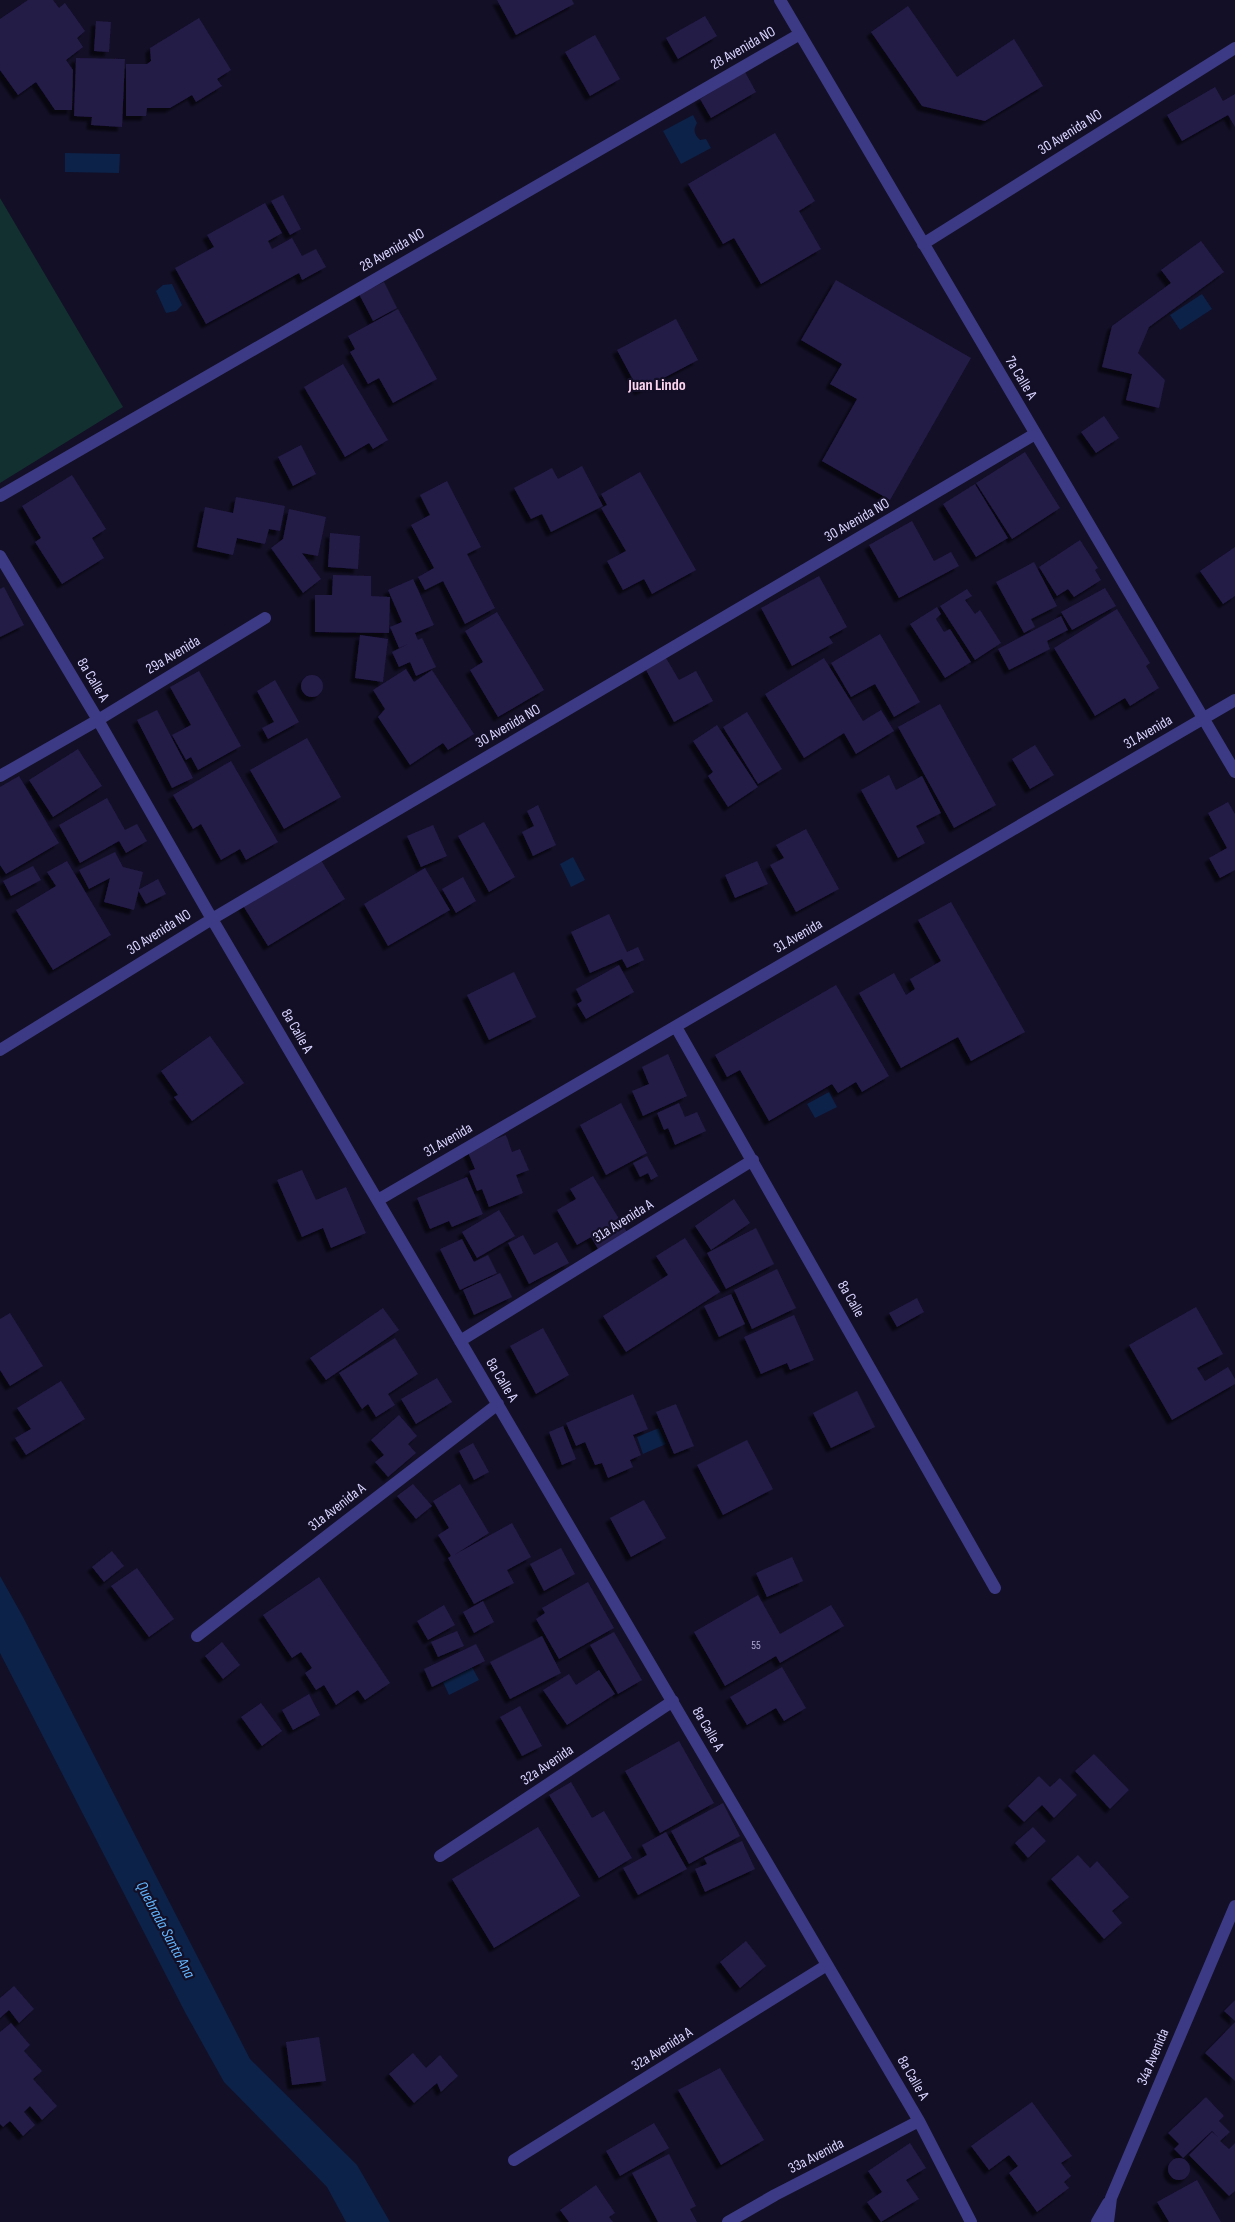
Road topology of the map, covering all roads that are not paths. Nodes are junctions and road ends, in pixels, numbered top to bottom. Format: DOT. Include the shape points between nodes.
graph roads {
  1 [pos="780,0"];
  2 [pos="800,34"];
  3 [pos="1235,48"];
  4 [pos="923,244"];
  5 [pos="1035,434"];
  6 [pos="0,496"];
  7 [pos="0,556"];
  8 [pos="265,618"];
  9 [pos="1235,700"];
  10 [pos="1204,719"];
  11 [pos="98,720"];
  12 [pos="1235,772"];
  13 [pos="0,776"];
  14 [pos="212,919"];
  15 [pos="676,1027"];
  16 [pos="0,1050"];
  17 [pos="752,1160"];
  18 [pos="378,1200"];
  19 [pos="460,1341"];
  20 [pos="498,1404"];
  21 [pos="995,1588"];
  22 [pos="197,1636"];
  23 [pos="673,1702"];
  24 [pos="440,1856"];
  25 [pos="1235,1906"];
  26 [pos="827,1965"];
  27 [pos="919,2120"];
  28 [pos="514,2160"];
  29 [pos="1111,2198"];
  30 [pos="728,2222"];
  31 [pos="971,2222"];
  32 [pos="1096,2222"];
  33 [pos="1108,2222"];
  1 -- 2 [label="street, 7a Calle A"];
  2 -- 4 [label="street, 7a Calle A"];
  2 -- 6 [label="street, 28 Avenida NO"];
  3 -- 4 [label="street, 30 Avenida NO"];
  4 -- 5 [label="street, 7a Calle A"];
  5 -- 10 [label="street, 7a Calle A"];
  5 -- 14 [label="street, 30 Avenida NO"];
  7 -- 11 [label="street, 8a Calle A"];
  8 -- 11 [label="street, 29a Avenida"];
  9 -- 10 [label="street, 31 Avenida"];
  10 -- 12 [label="street, 7a Calle A"];
  10 -- 15 [label="street, 31 Avenida"];
  11 -- 13 [label="street, 29a Avenida"];
  11 -- 14 [label="street, 8a Calle A"];
  14 -- 16 [label="street, 30 Avenida NO"];
  14 -- 18 [label="street, 8a Calle A"];
  15 -- 17 [label="street, 8a Calle"];
  15 -- 18 [label="street, 31 Avenida"];
  17 -- 19 [label="street, 31a Avenida A"];
  17 -- 21 [label="street, 8a Calle"];
  18 -- 19 [label="street, 8a Calle A"];
  19 -- 20 [label="street, 8a Calle A"];
  20 -- 22 [label="street, 31a Avenida A"];
  20 -- 23 [label="street, 8a Calle A"];
  23 -- 24 [label="street, 32a Avenida"];
  23 -- 26 [label="street, 8a Calle A"];
  25 -- 29 [label="street, 34a Avenida"];
  26 -- 27 [label="street, 8a Calle A"];
  26 -- 28 [label="street, 32a Avenida A"];
  27 -- 30 [label="street, 33a Avenida"];
  27 -- 31 [label="street, 8a Calle A"];
  29 -- 32 [label="street"];
  29 -- 33 [label="street, 34a Avenida"];
}
